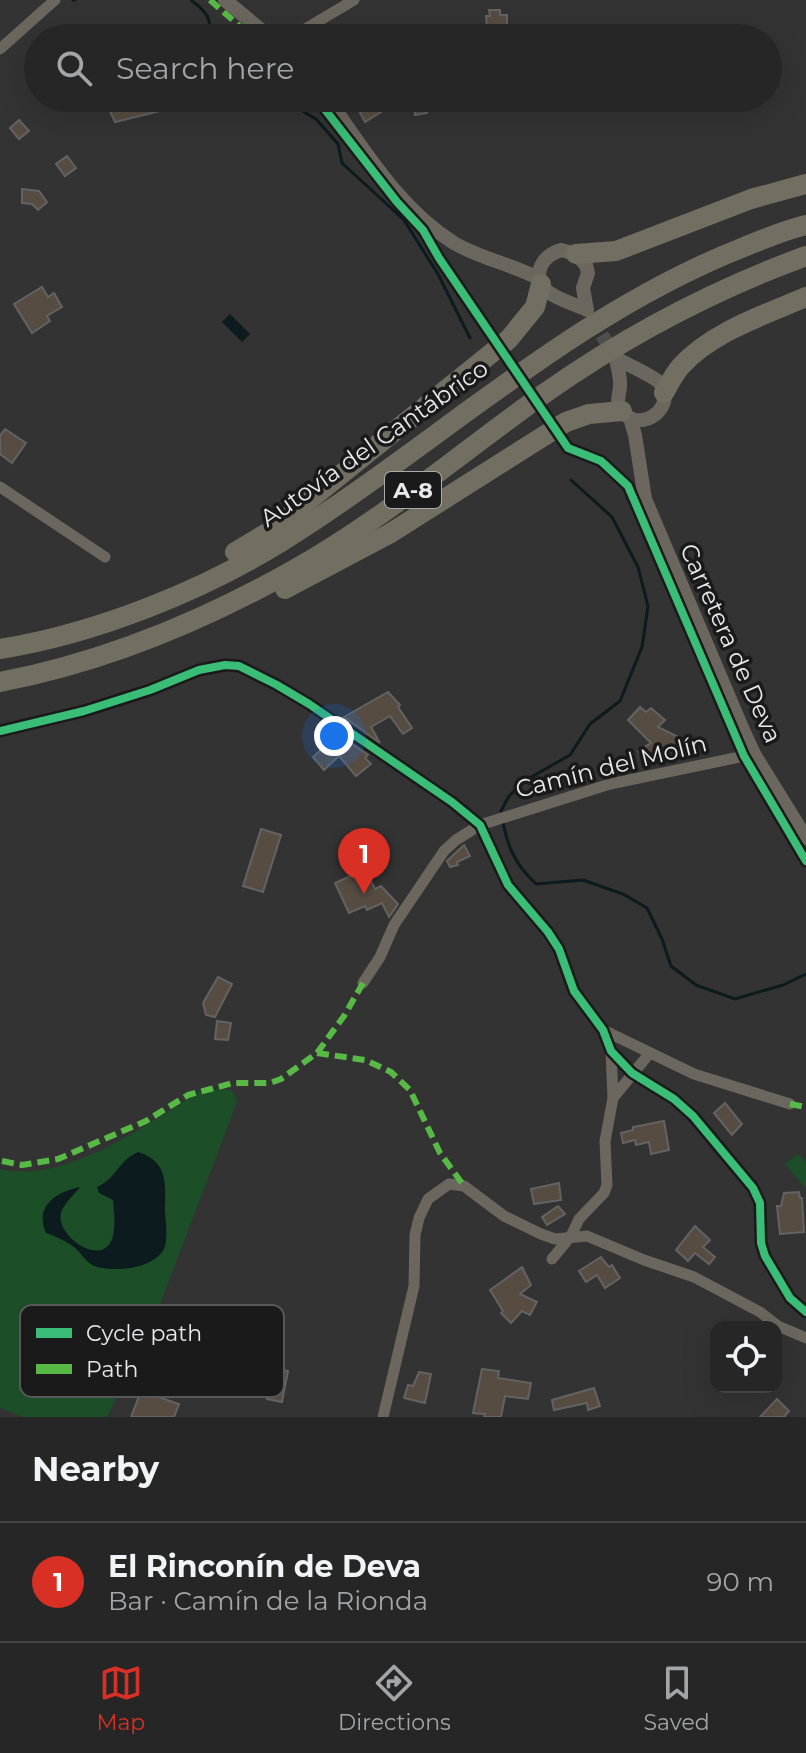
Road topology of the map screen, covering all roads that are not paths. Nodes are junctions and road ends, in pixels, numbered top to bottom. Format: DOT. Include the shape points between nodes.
graph roads {
  1 [pos="55,0"];
  2 [pos="225,0"];
  3 [pos="354,0"];
  4 [pos="30,24"];
  5 [pos="254,24"];
  6 [pos="314,24"];
  7 [pos="24,29"];
  8 [pos="0,49"];
  9 [pos="337,112"];
  10 [pos="806,184"];
  11 [pos="806,225"];
  12 [pos="576,254"];
  13 [pos="547,256"];
  14 [pos="806,256"];
  15 [pos="510,264"];
  16 [pos="540,281"];
  17 [pos="806,297"];
  18 [pos="641,374"];
  19 [pos="621,385"];
  20 [pos="664,393"];
  21 [pos="626,415"];
  22 [pos="651,418"];
  23 [pos="638,457"];
  24 [pos="0,487"];
  25 [pos="105,557"];
  26 [pos="0,639"];
  27 [pos="144,642"];
  28 [pos="0,649"];
  29 [pos="0,682"];
  30 [pos="0,731"];
  31 [pos="754,754"];
  32 [pos="480,825"];
  33 [pos="806,838"];
  34 [pos="363,983"];
  35 [pos="603,1030"];
  36 [pos="611,1051"];
  37 [pos="649,1054"];
  38 [pos="632,1073"];
  39 [pos="613,1098"];
  40 [pos="790,1104"];
  41 [pos="571,1236"];
  42 [pos="552,1259"];
  43 [pos="806,1312"];
  44 [pos="806,1338"];
  45 [pos="383,1417"];
  1 -- 4 [label="street"];
  2 -- 5 [label="street"];
  3 -- 6 [label="street"];
  7 -- 8 [label="street"];
  9 -- 15 [label="street" via="419,218 455,244"];
  10 -- 12 [label="highway" via="751,199 616,251"];
  11 -- 28 [label="highway, Autovía del Cantábrico / A-8" via="708,261 622,305 279,543 198,585 112,620"];
  12 -- 13 [label="street" via="561,250"];
  12 -- 16 [label="street" via="588,273 578,294 564,299 550,295"];
  13 -- 15 [label="street"];
  13 -- 16 [label="street"];
  14 -- 27 [label="highway, A-8" via="721,290 640,332 299,567"];
  15 -- 16 [label="street"];
  16 -- 26 [label="highway" via="535,307 509,339 272,530 195,575 122,605"];
  17 -- 20 [label="highway" via="695,353"];
  18 -- 19 [label="street"];
  18 -- 19 [label="street" via="616,358"];
  18 -- 20 [label="street" via="657,380"];
  19 -- 21 [label="street" via="617,394"];
  20 -- 22 [label="street" via="661,410"];
  21 -- 22 [label="street" via="642,421"];
  21 -- 23 [label="street, Carretera de Deva"];
  21 -- 27 [label="highway" via="589,414 566,422 389,534 247,609 184,634"];
  22 -- 23 [label="street, Carretera de Deva" via="642,429"];
  23 -- 31 [label="street, Carretera de Deva" via="645,499"];
  24 -- 25 [label="street"];
  27 -- 29 [label="highway, A-8" via="52,672"];
  30 -- 32 [label="street" via="84,711 199,670 239,666 331,719"];
  31 -- 32 [label="street, Camín del Molín" via="610,784"];
  31 -- 33 [label="street, Carretera de Deva"];
  32 -- 34 [label="street, Camín del Molín" via="444,851"];
  32 -- 35 [label="street" via="508,885 548,932 574,991"];
  35 -- 36 [label="street"];
  35 -- 37 [label="street"];
  36 -- 38 [label="street"];
  36 -- 39 [label="street"];
  37 -- 38 [label="street"];
  37 -- 40 [label="street"];
  38 -- 39 [label="street"];
  38 -- 43 [label="street" via="693,1116 749,1181 760,1203 765,1256 790,1298"];
  39 -- 41 [label="street" via="605,1141 607,1185"];
  41 -- 42 [label="street"];
  41 -- 44 [label="street" via="598,1239 694,1277"];
  41 -- 45 [label="street" via="555,1239 516,1223 464,1186 449,1184 428,1199 415,1235 414,1286"];
}
